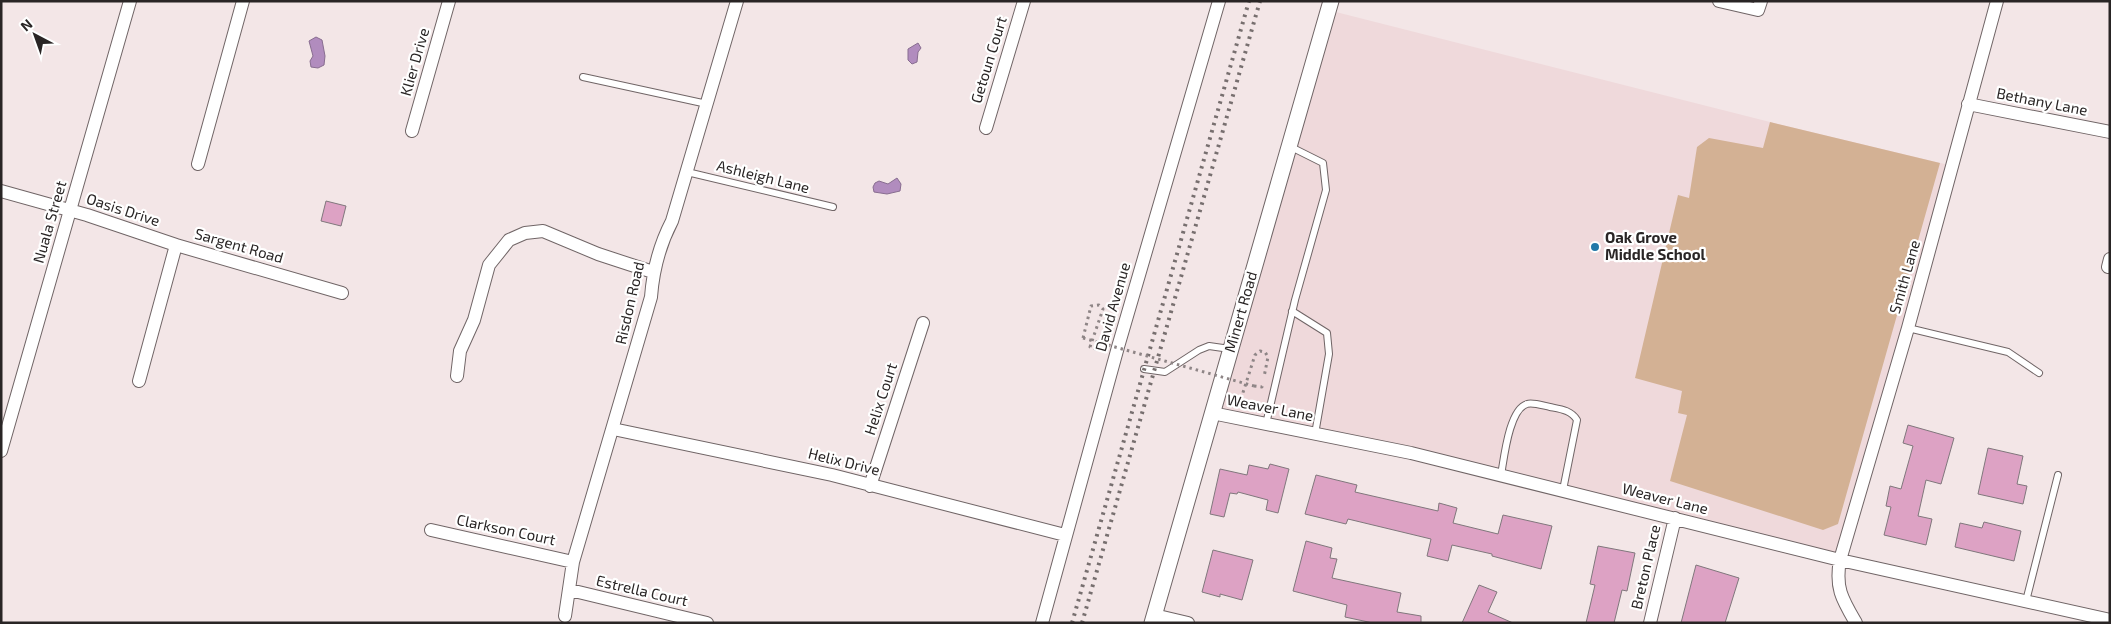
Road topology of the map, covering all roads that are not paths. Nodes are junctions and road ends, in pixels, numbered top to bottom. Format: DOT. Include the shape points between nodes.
graph roads {
  1 [pos="130,1"];
  2 [pos="243,1"];
  3 [pos="449,1"];
  4 [pos="737,1"];
  5 [pos="1024,1"];
  6 [pos="1219,1"];
  7 [pos="1331,1"];
  8 [pos="1719,1"];
  9 [pos="1761,1"];
  10 [pos="1997,1"];
  11 [pos="583,77"];
  12 [pos="707,104"];
  13 [pos="1968,104"];
  14 [pos="986,128"];
  15 [pos="412,131"];
  16 [pos="2110,132"];
  17 [pos="1289,146"];
  18 [pos="198,164"];
  19 [pos="687,172"];
  20 [pos="1,191"];
  21 [pos="833,207"];
  22 [pos="70,211"];
  23 [pos="176,245"];
  24 [pos="653,272"];
  25 [pos="342,293"];
  26 [pos="1292,311"];
  27 [pos="923,323"];
  28 [pos="1908,328"];
  29 [pos="1231,350"];
  30 [pos="1144,369"];
  31 [pos="2038,373"];
  32 [pos="457,376"];
  33 [pos="138,380"];
  34 [pos="1212,413"];
  35 [pos="1266,424"];
  36 [pos="613,429"];
  37 [pos="1315,434"];
  38 [pos="1,451"];
  39 [pos="1501,475"];
  40 [pos="2058,475"];
  41 [pos="870,486"];
  42 [pos="1563,490"];
  43 [pos="1675,518"];
  44 [pos="431,530"];
  45 [pos="1065,535"];
  46 [pos="1840,560"];
  47 [pos="573,562"];
  48 [pos="570,590"];
  49 [pos="2026,601"];
  50 [pos="565,616"];
  51 [pos="2067,617"];
  52 [pos="1153,619"];
  53 [pos="2110,620"];
  54 [pos="707,623"];
  55 [pos="1042,623"];
  56 [pos="1188,623"];
  57 [pos="1650,623"];
  58 [pos="1856,623"];
  1 -- 22 [label="street, Nuala Street"];
  2 -- 18 [label="street"];
  3 -- 15 [label="street, Klier Drive"];
  4 -- 12 [label="street, Risdon Road"];
  5 -- 14 [label="street, Getoun Court"];
  6 -- 45 [label="street, David Avenue"];
  7 -- 17 [label="street, Minert Road"];
  8 -- 9 [label="street" via="1758,10"];
  10 -- 13 [label="street, Smith Lane"];
  11 -- 12 [label="lane"];
  12 -- 19 [label="street, Risdon Road"];
  13 -- 16 [label="street, Bethany Lane"];
  13 -- 28 [label="street, Smith Lane"];
  17 -- 26 [label="lane" via="1322,163 1326,190"];
  17 -- 29 [label="street, Minert Road"];
  19 -- 21 [label="lane, Ashleigh Lane"];
  19 -- 24 [label="street, Risdon Road"];
  20 -- 22 [label="street, Oasis Drive"];
  22 -- 23 [label="street, Oasis Drive"];
  22 -- 38 [label="street, Nuala Street"];
  23 -- 25 [label="street, Sargent Road"];
  23 -- 33 [label="street, Sargent Road"];
  24 -- 32 [label="street" via="543,231 524,233 509,240 489,265 474,320 460,351"];
  24 -- 36 [label="street, Risdon Road" via="651,297"];
  26 -- 35 [label="lane"];
  26 -- 37 [label="lane" via="1326,333 1329,354"];
  27 -- 41 [label="street, Helix Court"];
  28 -- 31 [label="lane" via="2008,352"];
  28 -- 46 [label="street, Smith Lane"];
  29 -- 30 [label="lane" via="1209,346 1165,372"];
  29 -- 34 [label="street, Minert Road"];
  34 -- 35 [label="street, Weaver Lane"];
  34 -- 52 [label="street, Minert Road"];
  35 -- 37 [label="street, Weaver Lane"];
  36 -- 41 [label="street, Helix Drive" via="832,475"];
  36 -- 47 [label="street, Risdon Road"];
  37 -- 39 [label="street, Weaver Lane"];
  39 -- 42 [label="street, Weaver Lane"];
  39 -- 42 [label="lane" via="1511,428 1522,407 1527,403 1568,411 1577,420"];
  40 -- 49 [label="lane"];
  41 -- 45 [label="street, Helix Drive"];
  42 -- 43 [label="street, Weaver Lane"];
  43 -- 46 [label="street, Weaver Lane"];
  43 -- 57 [label="street, Breton Place"];
  44 -- 47 [label="street, Clarkson Court"];
  45 -- 55 [label="street, David Avenue"];
  46 -- 49 [label="street, Weaver Lane"];
  46 -- 58 [label="street, Smith Lane" via="1837,579 1840,593"];
  47 -- 48 [label="street, Risdon Road"];
  48 -- 50 [label="street, Risdon Road"];
  48 -- 54 [label="street, Estrella Court"];
  49 -- 51 [label="street, Weaver Lane"];
  51 -- 53 [label="street, Weaver Lane"];
  52 -- 56 [label="street"];
}
